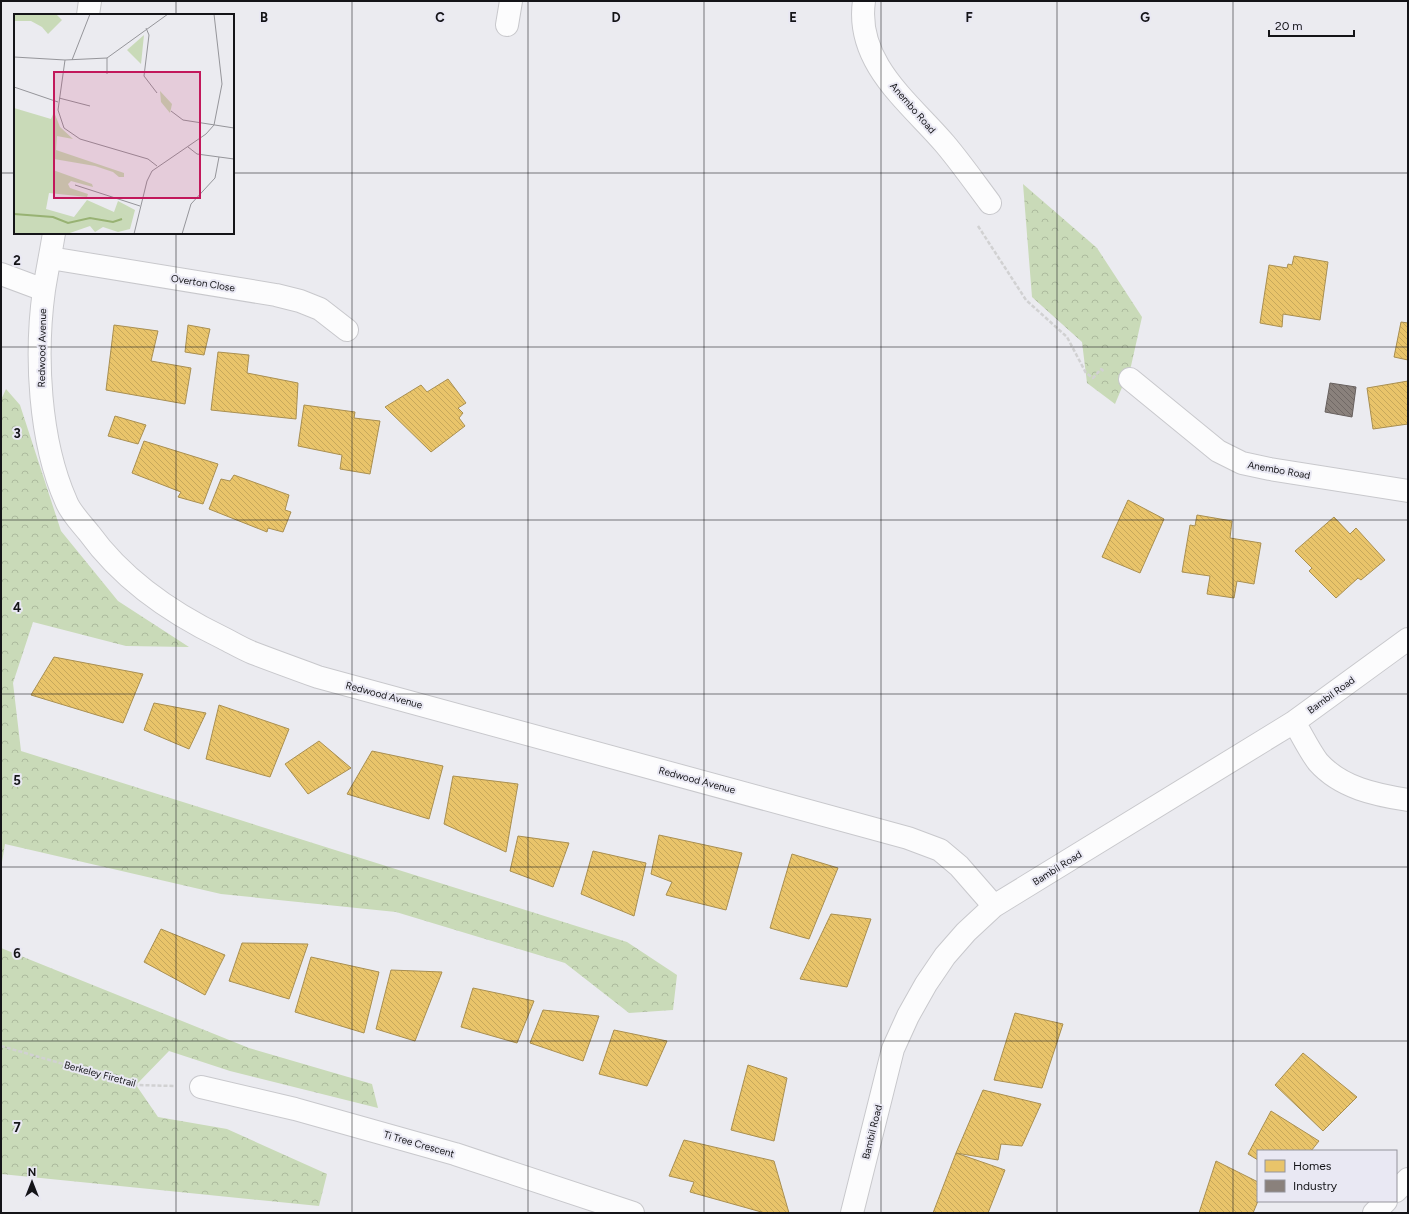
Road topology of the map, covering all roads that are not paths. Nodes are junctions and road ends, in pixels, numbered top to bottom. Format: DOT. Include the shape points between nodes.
graph roads {
  1 [pos="90,1"];
  2 [pos="511,1"];
  3 [pos="864,1"];
  4 [pos="88,14"];
  5 [pos="507,25"];
  6 [pos="990,203"];
  7 [pos="54,234"];
  8 [pos="50,258"];
  9 [pos="1,274"];
  10 [pos="44,290"];
  11 [pos="347,330"];
  12 [pos="1130,379"];
  13 [pos="1408,491"];
  14 [pos="1408,639"];
  15 [pos="1294,722"];
  16 [pos="1408,800"];
  17 [pos="994,906"];
  18 [pos="201,1087"];
  19 [pos="1408,1179"];
  20 [pos="1397,1190"];
  21 [pos="1385,1202"];
  22 [pos="633,1213"];
  23 [pos="852,1213"];
  24 [pos="1374,1213"];
  1 -- 4 [label="street"];
  2 -- 5 [label="street"];
  3 -- 6 [label="street, Anembo Road" via="862,8 866,41 879,69 945,144"];
  7 -- 8 [label="street, Redwood Avenue"];
  8 -- 10 [label="street, Redwood Avenue"];
  8 -- 11 [label="street, Overton Close" via="276,295 320,309"];
  9 -- 10 [label="street"];
  10 -- 17 [label="street, Redwood Avenue" via="40,374 44,419 52,459 66,503 99,547 150,596 231,643 318,677 908,838 940,850 960,866"];
  12 -- 13 [label="street, Anembo Road" via="1218,451 1242,463"];
  14 -- 15 [label="street, Bambil Road"];
  15 -- 16 [label="street" via="1318,762 1334,776 1350,786 1374,794"];
  15 -- 17 [label="street, Bambil Road"];
  17 -- 23 [label="street, Bambil Road" via="945,956 908,1016 893,1049"];
  18 -- 22 [label="street, Ti Tree Crescent" via="295,1109 455,1154"];
  19 -- 20 [label="street"];
  21 -- 24 [label="street"];
}
